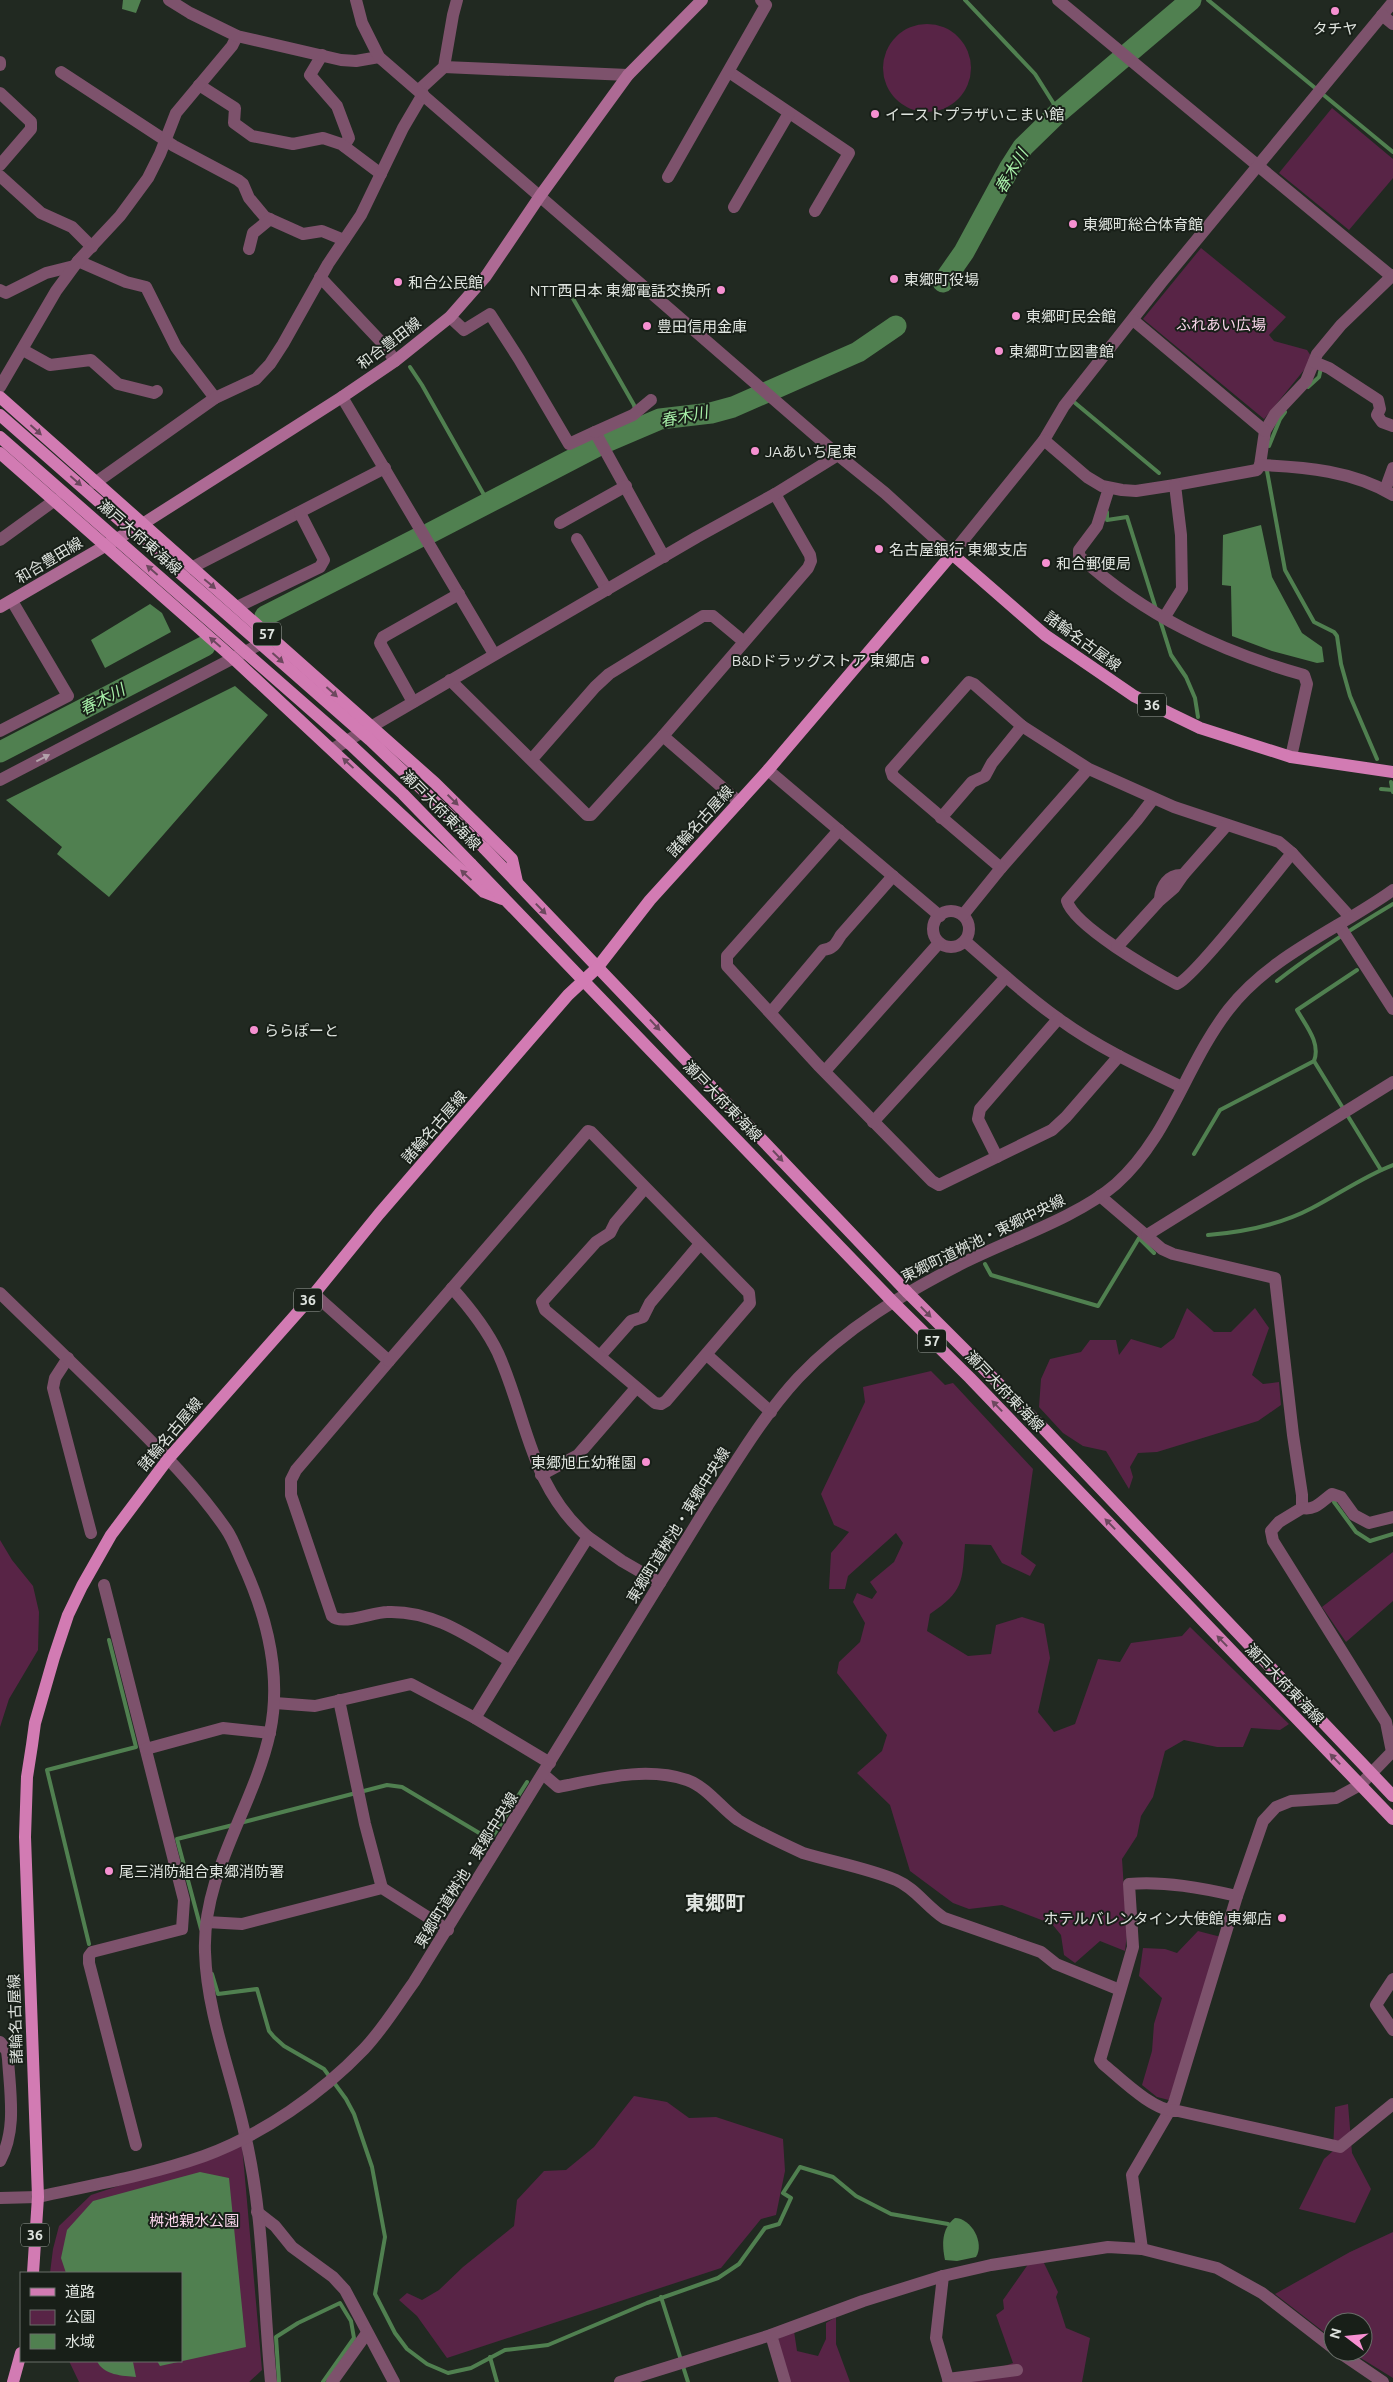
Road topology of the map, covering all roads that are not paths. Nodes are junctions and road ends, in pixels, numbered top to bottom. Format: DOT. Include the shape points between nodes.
graph roads {
  1 [pos="169,0"];
  2 [pos="356,0"];
  3 [pos="457,0"];
  4 [pos="702,0"];
  5 [pos="761,0"];
  6 [pos="1058,0"];
  7 [pos="1393,2"];
  8 [pos="1382,15"];
  9 [pos="1393,24"];
  10 [pos="237,36"];
  11 [pos="322,55"];
  12 [pos="379,57"];
  13 [pos="444,67"];
  14 [pos="61,72"];
  15 [pos="729,72"];
  16 [pos="628,75"];
  17 [pos="200,85"];
  18 [pos="421,92"];
  19 [pos="0,93"];
  20 [pos="788,112"];
  21 [pos="166,140"];
  22 [pos="344,146"];
  23 [pos="0,165"];
  24 [pos="1257,167"];
  25 [pos="381,174"];
  26 [pos="0,176"];
  27 [pos="668,177"];
  28 [pos="540,196"];
  29 [pos="734,207"];
  30 [pos="815,211"];
  31 [pos="270,220"];
  32 [pos="344,240"];
  33 [pos="92,247"];
  34 [pos="249,250"];
  35 [pos="76,263"];
  36 [pos="1392,275"];
  37 [pos="320,278"];
  38 [pos="0,290"];
  39 [pos="450,317"];
  40 [pos="1134,320"];
  41 [pos="22,350"];
  42 [pos="395,361"];
  43 [pos="1314,362"];
  44 [pos="0,387"];
  45 [pos="157,391"];
  46 [pos="342,396"];
  47 [pos="0,397"];
  48 [pos="215,398"];
  49 [pos="651,400"];
  50 [pos="0,415"];
  51 [pos="1393,426"];
  52 [pos="1265,431"];
  53 [pos="595,432"];
  54 [pos="0,437"];
  55 [pos="1044,440"];
  56 [pos="0,453"];
  57 [pos="838,455"];
  58 [pos="1260,465"];
  59 [pos="385,468"];
  60 [pos="1393,468"];
  61 [pos="95,483"];
  62 [pos="1175,485"];
  63 [pos="626,486"];
  64 [pos="1109,488"];
  65 [pos="1389,492"];
  66 [pos="775,494"];
  67 [pos="55,500"];
  68 [pos="300,513"];
  69 [pos="560,523"];
  70 [pos="141,525"];
  71 [pos="577,539"];
  72 [pos="0,540"];
  73 [pos="106,545"];
  74 [pos="952,554"];
  75 [pos="664,557"];
  76 [pos="191,568"];
  77 [pos="607,590"];
  78 [pos="458,594"];
  79 [pos="12,601"];
  80 [pos="0,607"];
  81 [pos="237,607"];
  82 [pos="1164,618"];
  83 [pos="272,639"];
  84 [pos="743,641"];
  85 [pos="494,654"];
  86 [pos="233,658"];
  87 [pos="450,680"];
  88 [pos="413,702"];
  89 [pos="371,726"];
  90 [pos="1022,726"];
  91 [pos="0,731"];
  92 [pos="663,736"];
  93 [pos="333,749"];
  94 [pos="1291,757"];
  95 [pos="532,759"];
  96 [pos="1088,769"];
  97 [pos="768,770"];
  98 [pos="1393,772"];
  99 [pos="0,780"];
  100 [pos="1153,799"];
  101 [pos="739,802"];
  102 [pos="942,818"];
  103 [pos="1227,825"];
  104 [pos="838,830"];
  105 [pos="1292,853"];
  106 [pos="1001,868"];
  107 [pos="893,876"];
  108 [pos="517,884"];
  109 [pos="1393,890"];
  110 [pos="506,901"];
  111 [pos="963,915"];
  112 [pos="940,916"];
  113 [pos="1350,917"];
  114 [pos="1339,925"];
  115 [pos="965,941"];
  116 [pos="939,943"];
  117 [pos="1117,947"];
  118 [pos="596,968"];
  119 [pos="1006,977"];
  120 [pos="583,980"];
  121 [pos="1393,1009"];
  122 [pos="771,1012"];
  123 [pos="1058,1019"];
  124 [pos="1119,1056"];
  125 [pos="825,1071"];
  126 [pos="1393,1082"];
  127 [pos="1182,1088"];
  128 [pos="873,1122"];
  129 [pos="997,1157"];
  130 [pos="645,1188"];
  131 [pos="1100,1196"];
  132 [pos="1147,1235"];
  133 [pos="700,1244"];
  134 [pos="452,1288"];
  135 [pos="0,1293"];
  136 [pos="908,1293"];
  137 [pos="314,1294"];
  138 [pos="892,1301"];
  139 [pos="707,1355"];
  140 [pos="600,1356"];
  141 [pos="68,1358"];
  142 [pos="389,1361"];
  143 [pos="636,1388"];
  144 [pos="771,1412"];
  145 [pos="168,1459"];
  146 [pos="541,1475"];
  147 [pos="1302,1508"];
  148 [pos="1393,1517"];
  149 [pos="90,1533"];
  150 [pos="588,1537"];
  151 [pos="660,1583"];
  152 [pos="104,1585"];
  153 [pos="510,1661"];
  154 [pos="339,1700"];
  155 [pos="275,1703"];
  156 [pos="474,1718"];
  157 [pos="270,1733"];
  158 [pos="146,1749"];
  159 [pos="547,1769"];
  160 [pos="1371,1774"];
  161 [pos="1360,1785"];
  162 [pos="1393,1796"];
  163 [pos="1393,1818"];
  164 [pos="382,1888"];
  165 [pos="1237,1896"];
  166 [pos="207,1922"];
  167 [pos="448,1930"];
  168 [pos="1393,1979"];
  169 [pos="1120,1990"];
  170 [pos="1393,2030"];
  171 [pos="0,2042"];
  172 [pos="1393,2104"];
  173 [pos="1170,2112"];
  174 [pos="246,2137"];
  175 [pos="136,2145"];
  176 [pos="0,2161"];
  177 [pos="38,2197"];
  178 [pos="0,2198"];
  179 [pos="257,2212"];
  180 [pos="1142,2249"];
  181 [pos="33,2272"];
  182 [pos="943,2276"];
  183 [pos="367,2333"];
  184 [pos="771,2335"];
  185 [pos="1323,2340"];
  186 [pos="20,2357"];
  187 [pos="1354,2362"];
  188 [pos="1017,2370"];
  189 [pos="269,2381"];
  190 [pos="949,2381"];
  191 [pos="13,2382"];
  192 [pos="332,2382"];
  193 [pos="394,2382"];
  194 [pos="620,2382"];
  195 [pos="786,2382"];
  196 [pos="1383,2382"];
  1 -- 10 [label="street"];
  2 -- 12 [label="street" via="362,23"];
  3 -- 13 [label="street"];
  4 -- 16 [label="main road, 和合豊田線"];
  5 -- 15 [label="street" via="766,5"];
  6 -- 24 [label="street"];
  7 -- 8 [label="street"];
  8 -- 9 [label="street"];
  8 -- 24 [label="street"];
  10 -- 11 [label="street"];
  10 -- 17 [label="street"];
  11 -- 12 [label="street" via="356,61"];
  11 -- 22 [label="street" via="310,75 337,106 349,138"];
  12 -- 18 [label="street"];
  13 -- 16 [label="street"];
  13 -- 18 [label="street"];
  14 -- 21 [label="street"];
  15 -- 20 [label="street"];
  15 -- 27 [label="street"];
  16 -- 28 [label="main road, 和合豊田線"];
  17 -- 21 [label="street" via="176,113"];
  17 -- 22 [label="street" via="235,108 234,123 252,136 293,144 323,138"];
  18 -- 25 [label="street"];
  18 -- 28 [label="street"];
  19 -- 23 [label="street" via="31,122 31,129"];
  20 -- 29 [label="street"];
  20 -- 30 [label="street" via="849,154"];
  21 -- 31 [label="street" via="238,180 249,198"];
  21 -- 33 [label="street" via="148,178"];
  22 -- 25 [label="street"];
  24 -- 36 [label="street"];
  24 -- 40 [label="street"];
  25 -- 32 [label="street" via="362,215"];
  26 -- 33 [label="street" via="41,213 72,227"];
  28 -- 39 [label="main road, 和合豊田線" via="486,276"];
  28 -- 57 [label="street"];
  31 -- 32 [label="street" via="303,234 322,231"];
  31 -- 34 [label="street" via="253,233"];
  32 -- 37 [label="street"];
  33 -- 35 [label="street"];
  35 -- 38 [label="street" via="46,273 6,293"];
  35 -- 41 [label="street"];
  35 -- 48 [label="street" via="146,287 176,347"];
  36 -- 43 [label="street" via="1341,325 1316,354"];
  37 -- 42 [label="street" via="385,346"];
  37 -- 48 [label="street" via="270,364 256,379"];
  39 -- 42 [label="main road, 和合豊田線"];
  39 -- 53 [label="street" via="464,330 490,314 569,444"];
  40 -- 52 [label="street"];
  40 -- 55 [label="street" via="1064,406"];
  41 -- 44 [label="street"];
  41 -- 45 [label="street" via="50,364 91,360 118,384"];
  42 -- 46 [label="main road, 和合豊田線"];
  43 -- 51 [label="street" via="1378,400 1380,409 1377,415 1382,422"];
  43 -- 52 [label="street" via="1306,381 1275,414"];
  46 -- 59 [label="street"];
  46 -- 70 [label="main road, 和合豊田線"];
  47 -- 61 [label="main road, 57, one-way"];
  48 -- 61 [label="street"];
  49 -- 53 [label="street" via="633,415"];
  50 -- 108 [label="main road, 瀬戸大府東海線 / 57, one-way, bridge" via="348,721 484,848"];
  52 -- 58 [label="street"];
  53 -- 63 [label="street"];
  110 -- 54 [label="main road, 瀬戸大府東海線 / 57, one-way, bridge" via="351,745"];
  55 -- 64 [label="street" via="1076,469"];
  55 -- 74 [label="street"];
  56 -- 67 [label="main road, 57"];
  57 -- 66 [label="street"];
  57 -- 74 [label="street"];
  58 -- 62 [label="street" via="1251,472"];
  58 -- 65 [label="street" via="1320,469"];
  59 -- 68 [label="street"];
  59 -- 78 [label="street"];
  60 -- 65 [label="street"];
  61 -- 70 [label="main road, 57"];
  62 -- 64 [label="street" via="1136,491"];
  62 -- 82 [label="street" via="1181,535 1182,589"];
  63 -- 69 [label="street"];
  63 -- 75 [label="street"];
  64 -- 82 [label="street" via="1097,526 1078,550 1079,556 1134,600"];
  66 -- 75 [label="street"];
  66 -- 84 [label="street" via="811,560 808,568"];
  67 -- 72 [label="street"];
  67 -- 73 [label="main road, 57"];
  68 -- 76 [label="street"];
  68 -- 81 [label="street" via="324,560 320,567"];
  70 -- 73 [label="main road, 和合豊田線"];
  70 -- 76 [label="main road, 57"];
  71 -- 77 [label="street"];
  73 -- 79 [label="main road, 和合豊田線"];
  86 -- 73 [label="main road, 57, one-way"];
  74 -- 94 [label="main road, 諸輪名古屋線 / 36" via="1045,635 1134,696 1200,728"];
  74 -- 97 [label="main road, 諸輪名古屋線 / 36"];
  75 -- 77 [label="street"];
  76 -- 81 [label="main road, 57, one-way"];
  77 -- 85 [label="street"];
  78 -- 85 [label="street"];
  78 -- 88 [label="street" via="383,637 380,642"];
  79 -- 80 [label="main road, 和合豊田線"];
  79 -- 91 [label="street" via="68,696"];
  81 -- 83 [label="main road, 57"];
  82 -- 94 [label="street" via="1233,653 1304,675 1306,684"];
  83 -- 86 [label="street"];
  83 -- 89 [label="main road, 57, one-way"];
  84 -- 92 [label="street"];
  84 -- 95 [label="street" via="713,616 703,616 609,674"];
  85 -- 87 [label="street"];
  86 -- 93 [label="main road, 57"];
  99 -- 86 [label="street, one-way"];
  87 -- 88 [label="street"];
  87 -- 95 [label="street"];
  88 -- 89 [label="street"];
  89 -- 93 [label="street"];
  89 -- 108 [label="main road, 57, one-way" via="500,846 512,859"];
  90 -- 96 [label="street"];
  90 -- 102 [label="street" via="985,776 972,782"];
  90 -- 102 [label="street" via="974,684 965,684 891,770 893,776"];
  92 -- 95 [label="street" via="590,815"];
  92 -- 101 [label="street"];
  110 -- 93 [label="main road, 57, one-way" via="484,892"];
  94 -- 98 [label="main road, 諸輪名古屋線 / 36"];
  96 -- 100 [label="street"];
  96 -- 106 [label="street"];
  97 -- 101 [label="main road, 諸輪名古屋線 / 36"];
  97 -- 104 [label="street"];
  100 -- 103 [label="street"];
  100 -- 117 [label="street" via="1067,901 1087,924"];
  101 -- 118 [label="main road, 諸輪名古屋線 / 36" via="650,900"];
  102 -- 106 [label="street"];
  103 -- 105 [label="street" via="1271,838"];
  103 -- 117 [label="street" via="1174,888"];
  104 -- 107 [label="street"];
  104 -- 122 [label="street" via="727,956 727,966"];
  105 -- 113 [label="street"];
  105 -- 117 [label="street" via="1182,983 1177,984 1149,969"];
  106 -- 111 [label="street"];
  107 -- 112 [label="street"];
  107 -- 122 [label="street" via="830,950 823,950"];
  108 -- 118 [label="main road, 瀬戸大府東海線 / 57, one-way"];
  109 -- 113 [label="street, 東郷町道桝池・東郷中央線"];
  110 -- 120 [label="main road, 瀬戸大府東海線 / 57"];
  111 -- 112 [label="street" via="951,911"];
  111 -- 115 [label="street" via="969,924"];
  112 -- 116 [label="street" via="934,932"];
  113 -- 114 [label="street, 東郷町道桝池・東郷中央線"];
  114 -- 121 [label="street"];
  114 -- 127 [label="street, 東郷町道桝池・東郷中央線" via="1274,966 1239,997 1212,1033"];
  115 -- 116 [label="street" via="950,947"];
  115 -- 119 [label="street"];
  116 -- 125 [label="street"];
  118 -- 120 [label="main road, 諸輪名古屋線 / 36"];
  118 -- 136 [label="main road, 瀬戸大府東海線 / 57, one-way"];
  119 -- 123 [label="street"];
  119 -- 128 [label="street"];
  120 -- 137 [label="main road, 諸輪名古屋線 / 36" via="379,1214"];
  120 -- 138 [label="main road, 瀬戸大府東海線 / 57"];
  122 -- 125 [label="street"];
  123 -- 124 [label="street"];
  123 -- 129 [label="street" via="980,1109 978,1119"];
  124 -- 127 [label="street"];
  124 -- 129 [label="street" via="1052,1130"];
  125 -- 128 [label="street"];
  126 -- 132 [label="street"];
  127 -- 131 [label="street, 東郷町道桝池・東郷中央線" via="1152,1142 1128,1172"];
  128 -- 129 [label="street" via="935,1184 939,1185"];
  130 -- 133 [label="street"];
  130 -- 134 [label="street" via="592,1132 586,1132"];
  130 -- 140 [label="street" via="610,1233 596,1242 542,1302 545,1310"];
  131 -- 132 [label="street"];
  131 -- 136 [label="street, 東郷町道桝池・東郷中央線"];
  132 -- 147 [label="street" via="1173,1254 1275,1278"];
  133 -- 139 [label="street" via="751,1298"];
  133 -- 140 [label="street" via="650,1303 643,1316 631,1321"];
  134 -- 142 [label="street"];
  134 -- 146 [label="street" via="482,1323 498,1353"];
  135 -- 141 [label="street"];
  136 -- 138 [label="street, 東郷町道桝池・東郷中央線"];
  136 -- 160 [label="main road, 瀬戸大府東海線 / 57, one-way" via="1044,1429"];
  137 -- 142 [label="street"];
  137 -- 145 [label="main road, 諸輪名古屋線 / 36"];
  138 -- 144 [label="street, 東郷町道桝池・東郷中央線" via="825,1352"];
  161 -- 138 [label="main road, 瀬戸大府東海線 / 57, one-way" via="970,1378"];
  139 -- 143 [label="street" via="661,1404 654,1403"];
  139 -- 144 [label="street"];
  140 -- 143 [label="street"];
  141 -- 145 [label="street"];
  141 -- 149 [label="street" via="55,1378 53,1388"];
  142 -- 153 [label="street" via="291,1480 291,1496 332,1616 342,1621 388,1612 424,1616 451,1626"];
  143 -- 146 [label="street" via="578,1455"];
  144 -- 151 [label="street, 東郷町道桝池・東郷中央線"];
  145 -- 155 [label="street" via="228,1532 247,1573 267,1632"];
  145 -- 177 [label="main road, 諸輪名古屋線 / 36" via="111,1535 82,1586 68,1615 35,1723 27,1777 25,1836"];
  146 -- 150 [label="street" via="558,1506"];
  147 -- 148 [label="street" via="1315,1507 1332,1494 1341,1497 1354,1515 1369,1523"];
  147 -- 160 [label="street" via="1271,1531 1273,1541 1386,1722 1392,1752"];
  150 -- 151 [label="street"];
  150 -- 153 [label="street"];
  151 -- 159 [label="street, 東郷町道桝池・東郷中央線"];
  152 -- 158 [label="street"];
  153 -- 156 [label="street"];
  154 -- 155 [label="street" via="309,1706"];
  154 -- 156 [label="street" via="411,1684"];
  154 -- 164 [label="street"];
  155 -- 157 [label="street"];
  156 -- 159 [label="street"];
  157 -- 158 [label="street" via="223,1728"];
  157 -- 166 [label="street" via="261,1765 218,1872"];
  158 -- 175 [label="street" via="184,1900 184,1926 176,1932 92,1952 89,1956"];
  159 -- 167 [label="street, 東郷町道桝池・東郷中央線"];
  159 -- 169 [label="street" via="558,1787 631,1774 689,1780 738,1820 790,1847 896,1880 944,1918 1041,1952 1056,1964"];
  160 -- 161 [label="street"];
  160 -- 162 [label="main road, 瀬戸大府東海線 / 57"];
  161 -- 163 [label="main road, 瀬戸大府東海線 / 57"];
  161 -- 165 [label="street" via="1336,1798 1291,1801 1276,1807 1263,1821"];
  164 -- 166 [label="street" via="242,1924"];
  164 -- 167 [label="street"];
  165 -- 169 [label="street" via="1190,1887 1129,1884 1133,1947"];
  165 -- 173 [label="street"];
  166 -- 174 [label="street" via="205,1952 215,2021"];
  167 -- 174 [label="street, 東郷町道桝池・東郷中央線" via="366,2047 334,2079"];
  168 -- 170 [label="street" via="1376,2004"];
  169 -- 173 [label="street" via="1100,2060 1144,2097"];
  171 -- 176 [label="street" via="7,2051 11,2125 7,2148"];
  172 -- 173 [label="street" via="1340,2146 1178,2111"];
  173 -- 180 [label="street" via="1132,2175"];
  174 -- 177 [label="street, 東郷町道桝池・東郷中央線" via="201,2156 155,2170"];
  174 -- 179 [label="street"];
  177 -- 178 [label="street, 東郷町道桝池・東郷中央線"];
  177 -- 181 [label="main road, 諸輪名古屋線 / 36"];
  179 -- 183 [label="street" via="275,2226 292,2247 345,2290"];
  179 -- 189 [label="street"];
  180 -- 182 [label="street" via="1108,2247 1079,2250"];
  180 -- 185 [label="street" via="1216,2268 1262,2293"];
  182 -- 184 [label="street"];
  182 -- 190 [label="street" via="936,2338"];
  183 -- 192 [label="street"];
  183 -- 193 [label="street"];
  184 -- 194 [label="street"];
  184 -- 195 [label="street"];
  186 -- 191 [label="main road"];
  187 -- 196 [label="street"];
  188 -- 190 [label="street"];
}
